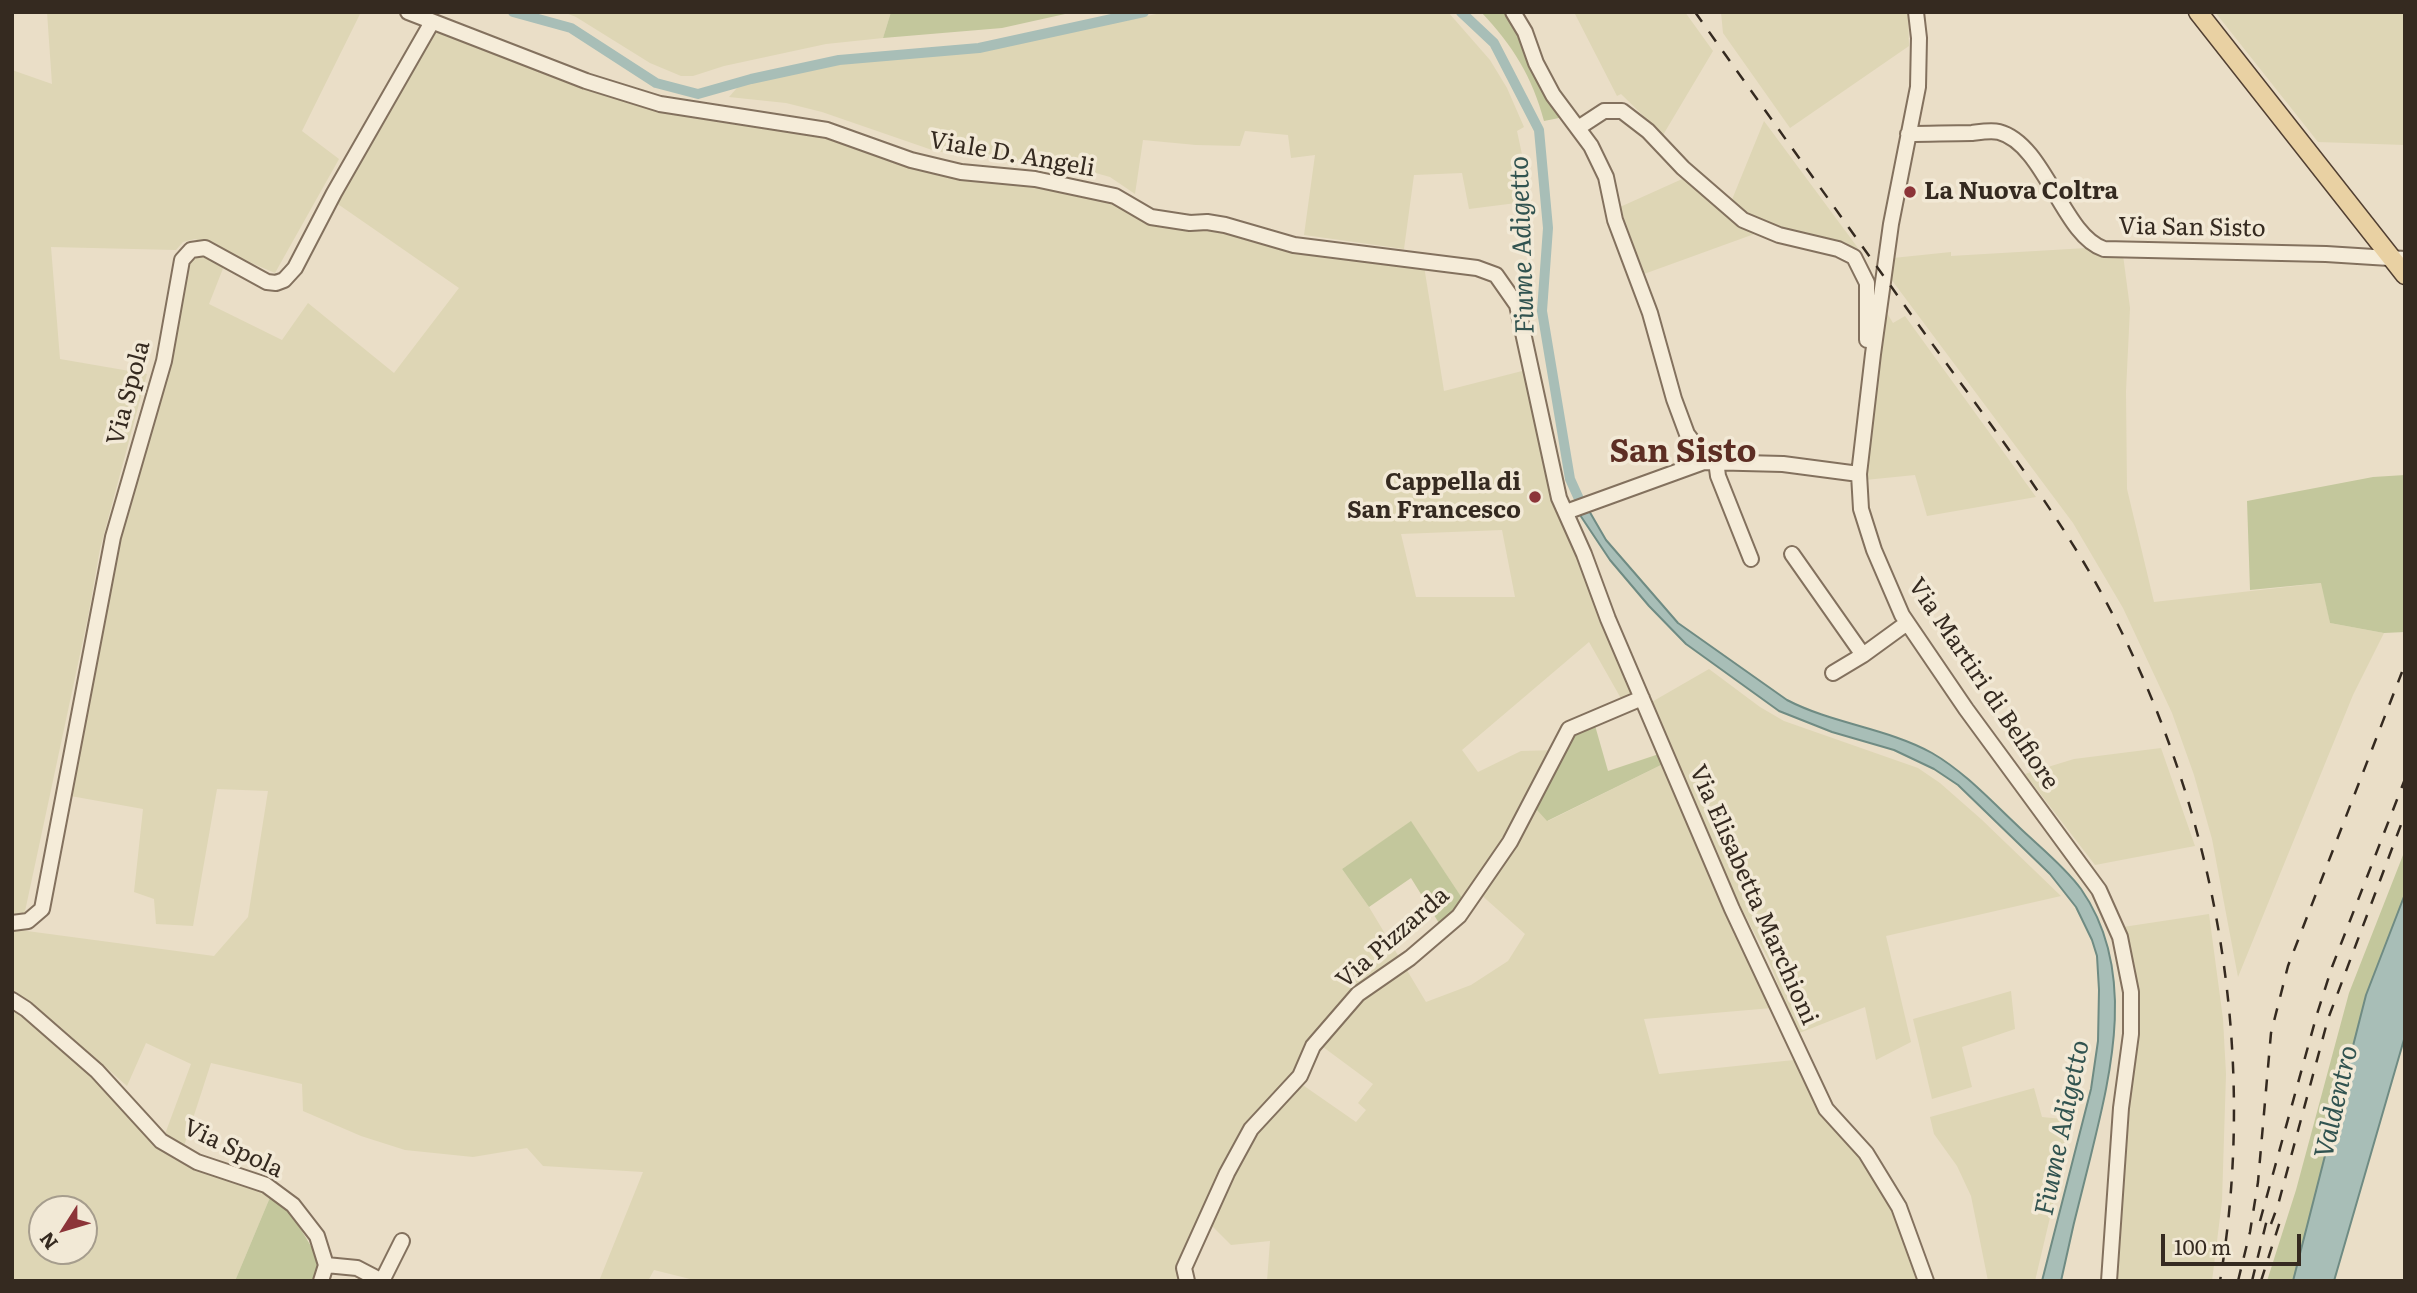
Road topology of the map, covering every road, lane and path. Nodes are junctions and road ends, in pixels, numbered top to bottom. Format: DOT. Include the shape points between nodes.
graph roads {
  1 [pos="408,12"];
  2 [pos="1513,12"];
  3 [pos="1916,12"];
  4 [pos="2198,12"];
  5 [pos="432,22"];
  6 [pos="1578,128"];
  7 [pos="1908,134"];
  8 [pos="2399,259"];
  9 [pos="2405,275"];
  10 [pos="1873,354"];
  11 [pos="1710,461"];
  12 [pos="1859,474"];
  13 [pos="1569,511"];
  14 [pos="1792,554"];
  15 [pos="1751,559"];
  16 [pos="1908,623"];
  17 [pos="1863,654"];
  18 [pos="1833,673"];
  19 [pos="1642,698"];
  20 [pos="12,923"];
  21 [pos="12,1000"];
  22 [pos="402,1241"];
  23 [pos="326,1265"];
  24 [pos="321,1281"];
  25 [pos="382,1281"];
  26 [pos="1187,1281"];
  27 [pos="1926,1281"];
  28 [pos="2109,1281"];
  1 -- 5 [label="street, Viale D. Angeli"];
  2 -- 6 [label="street" via="1553,95"];
  3 -- 7 [label="street, Via Martiri di Belfiore" via="1918,87"];
  4 -- 8 [label="main road"];
  5 -- 13 [label="street, Viale D. Angeli" via="660,104 827,130 961,173 1035,179 1115,196 1151,218 1207,222 1294,244 1477,268 1496,275 1517,305 1559,498"];
  5 -- 20 [label="street, Via Spola" via="295,268 284,280 267,282 205,248 191,250 182,260 164,361 113,537 43,909 28,921"];
  6 -- 10 [label="street" via="1604,111 1622,111 1743,220 1854,257 1867,283 1868,346"];
  6 -- 11 [label="street" via="1606,177 1615,219 1687,434"];
  7 -- 8 [label="street, Via San Sisto" via="1999,132 2013,140 2050,183 2084,237 2104,249"];
  7 -- 10 [label="street, Via Martiri di Belfiore"];
  8 -- 9 [label="main road"];
  10 -- 12 [label="street, Via Martiri di Belfiore"];
  11 -- 12 [label="street"];
  11 -- 13 [label="street"];
  11 -- 15 [label="street"];
  12 -- 16 [label="street, Via Martiri di Belfiore" via="1861,509 1874,550"];
  13 -- 19 [label="street, Via Elisabetta Marchioni"];
  14 -- 17 [label="street"];
  16 -- 17 [label="street"];
  16 -- 28 [label="street, Via Martiri di Belfiore" via="2099,890 2120,937 2131,992 2131,1034"];
  17 -- 18 [label="street"];
  19 -- 26 [label="street, Via Pizzarda" via="1569,729 1510,842 1460,916 1358,994 1313,1046 1300,1076 1251,1129 1227,1173 1184,1268"];
  19 -- 27 [label="street, Via Elisabetta Marchioni" via="1802,1062 1826,1109 1866,1153 1899,1207"];
  21 -- 23 [label="street, Via Spola" via="97,1071 161,1141 197,1161 266,1185 293,1205 317,1236"];
  22 -- 25 [label="street"];
  23 -- 24 [label="street"];
  23 -- 25 [label="street" via="357,1268"];
}
